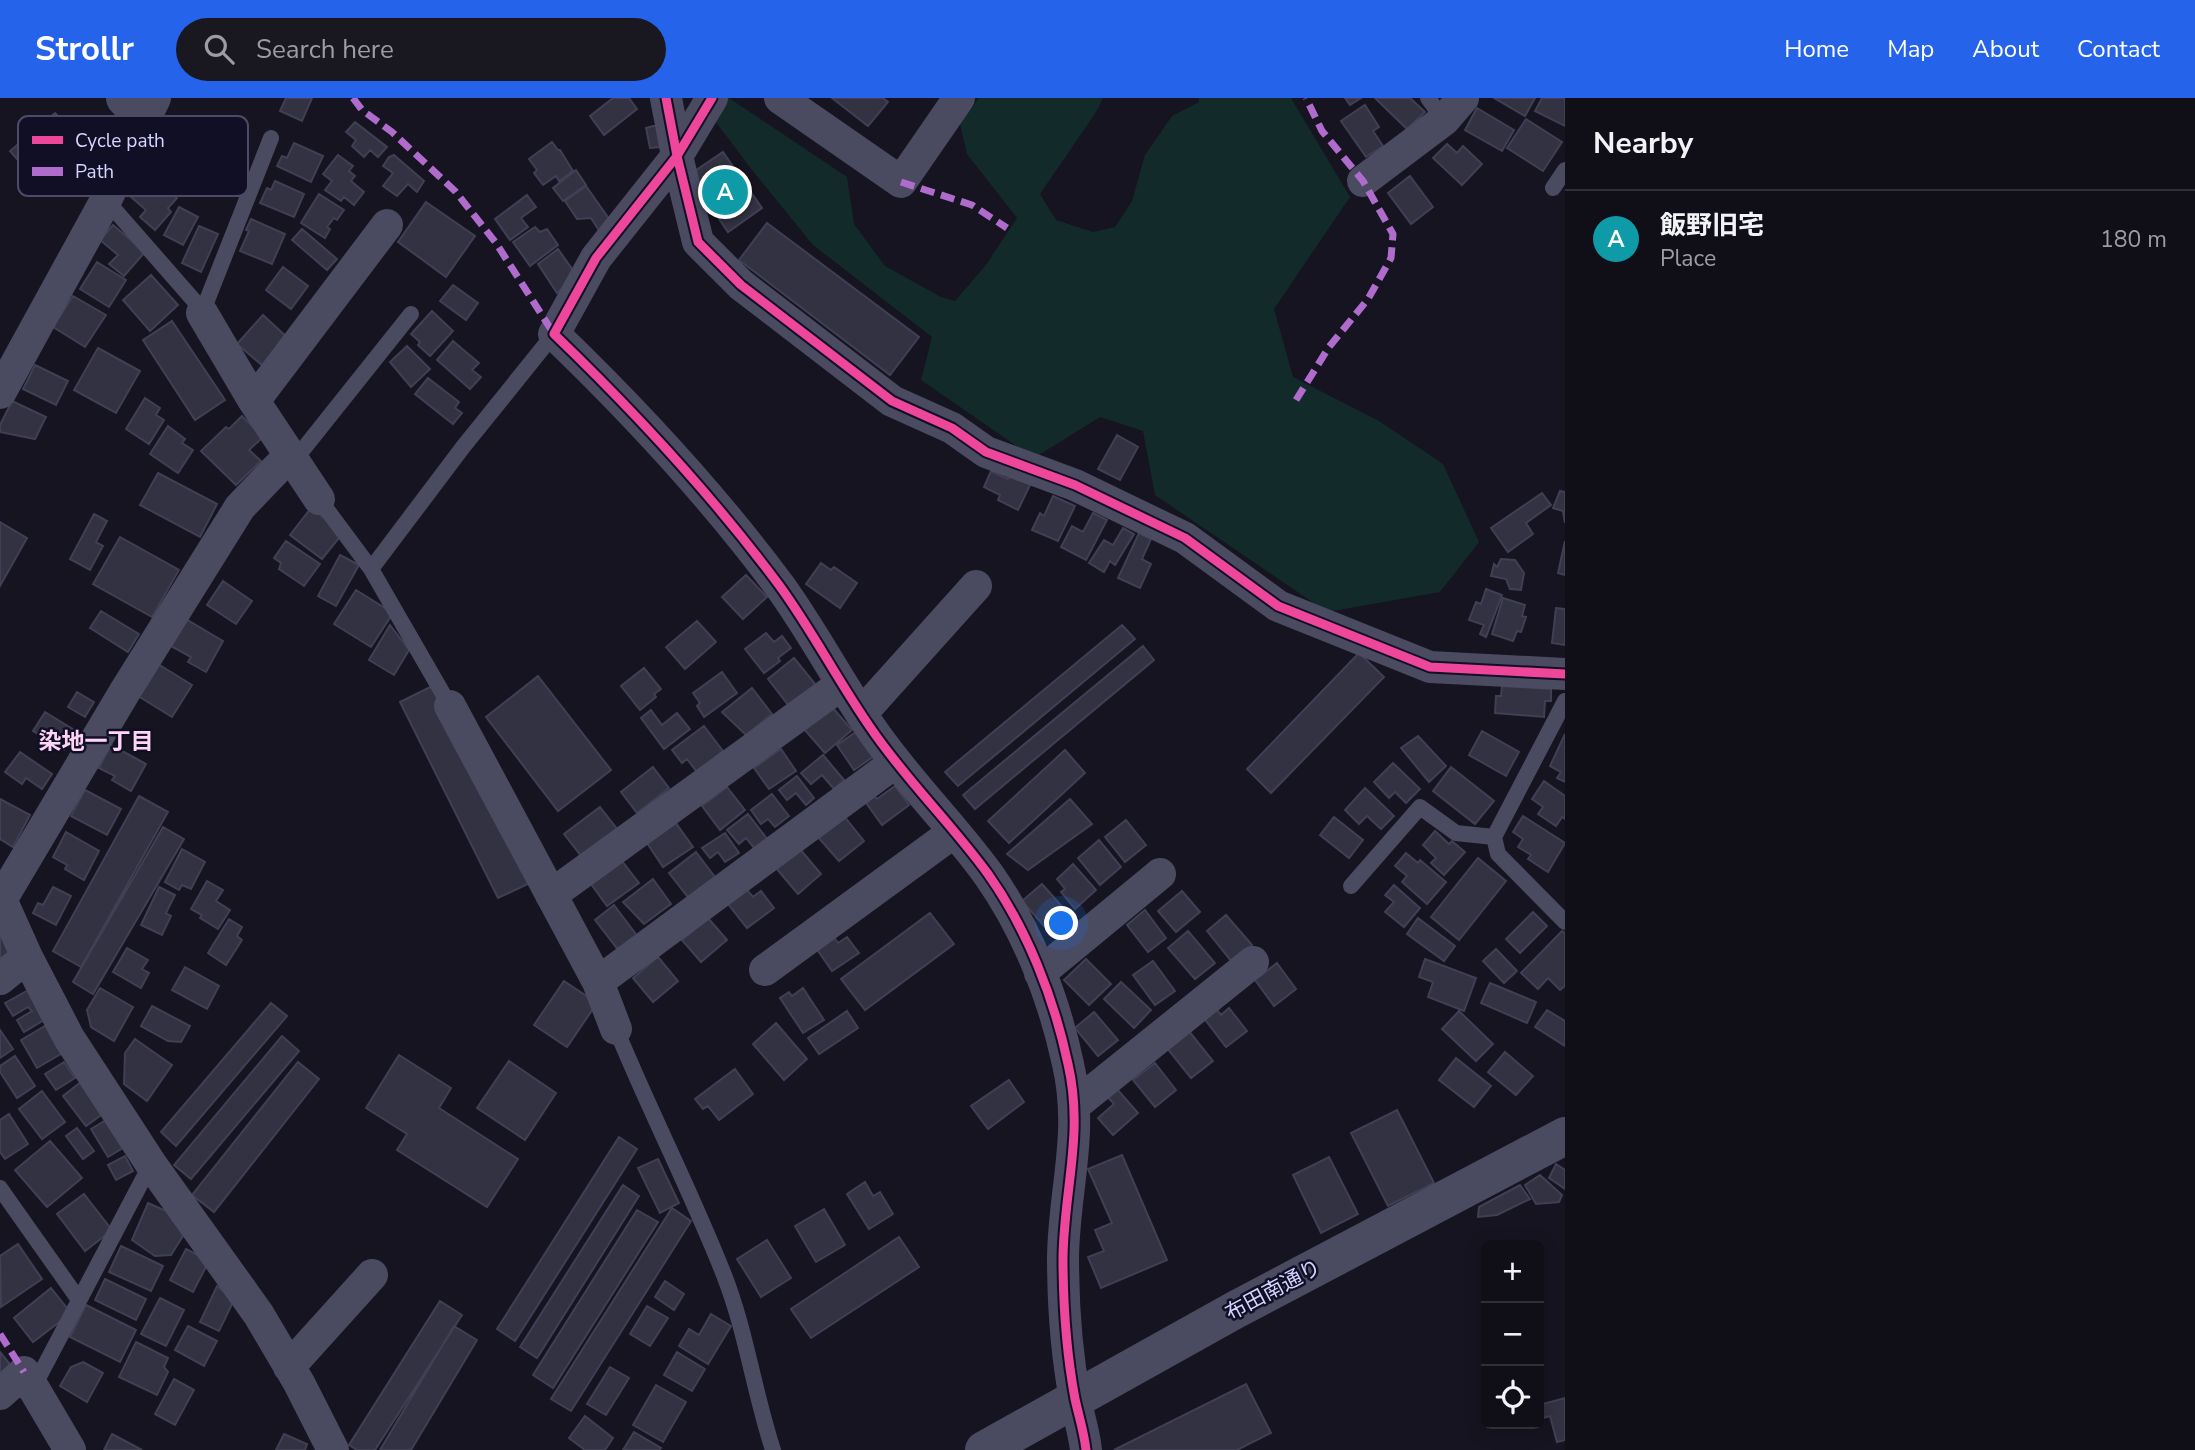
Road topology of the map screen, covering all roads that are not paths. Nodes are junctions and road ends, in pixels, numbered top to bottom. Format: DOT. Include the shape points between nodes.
graph roads {
  1 [pos="666,98"];
  2 [pos="712,98"];
  3 [pos="779,98"];
  4 [pos="959,98"];
  5 [pos="1445,105"];
  6 [pos="271,138"];
  7 [pos="677,156"];
  8 [pos="1565,170"];
  9 [pos="1363,181"];
  10 [pos="1553,188"];
  11 [pos="107,196"];
  12 [pos="106,200"];
  13 [pos="387,225"];
  14 [pos="202,313"];
  15 [pos="411,314"];
  16 [pos="554,334"];
  17 [pos="0,393"];
  18 [pos="254,401"];
  19 [pos="291,459"];
  20 [pos="319,499"];
  21 [pos="371,569"];
  22 [pos="976,586"];
  23 [pos="1565,674"];
  24 [pos="842,684"];
  25 [pos="1565,701"];
  26 [pos="450,706"];
  27 [pos="861,714"];
  28 [pos="896,761"];
  29 [pos="954,832"];
  30 [pos="1494,837"];
  31 [pos="1160,874"];
  32 [pos="1350,886"];
  33 [pos="551,895"];
  34 [pos="1,899"];
  35 [pos="1565,922"];
  36 [pos="27,957"];
  37 [pos="1253,962"];
  38 [pos="765,970"];
  39 [pos="1040,974"];
  40 [pos="0,979"];
  41 [pos="598,982"];
  42 [pos="616,1029"];
  43 [pos="1075,1105"];
  44 [pos="1565,1136"];
  45 [pos="151,1164"];
  46 [pos="0,1188"];
  47 [pos="372,1275"];
  48 [pos="79,1300"];
  49 [pos="289,1367"];
  50 [pos="33,1388"];
  51 [pos="0,1394"];
  52 [pos="1075,1398"];
  53 [pos="70,1450"];
  54 [pos="333,1450"];
  55 [pos="773,1450"];
  56 [pos="984,1450"];
  57 [pos="1086,1450"];
  1 -- 7 [label="street"];
  2 -- 7 [label="street"];
  3 -- 4 [label="street" via="901,181"];
  5 -- 9 [label="street"];
  6 -- 14 [label="lane"];
  7 -- 16 [label="street" via="596,258"];
  7 -- 23 [label="street" via="698,242 741,285 892,401 952,428 986,452 1076,485 1185,538 1278,606 1430,667"];
  8 -- 10 [label="lane"];
  11 -- 12 [label="street"];
  12 -- 14 [label="lane"];
  12 -- 17 [label="street"];
  13 -- 18 [label="street"];
  14 -- 18 [label="street"];
  15 -- 19 [label="lane"];
  16 -- 21 [label="lane"];
  16 -- 24 [label="street" via="714,502 781,588"];
  18 -- 19 [label="street"];
  19 -- 20 [label="street"];
  19 -- 34 [label="street" via="240,507"];
  20 -- 21 [label="lane"];
  21 -- 26 [label="lane"];
  22 -- 27 [label="street"];
  24 -- 27 [label="street"];
  24 -- 33 [label="street"];
  25 -- 30 [label="lane"];
  26 -- 33 [label="street"];
  27 -- 28 [label="street"];
  28 -- 29 [label="street"];
  28 -- 41 [label="street"];
  29 -- 38 [label="street"];
  29 -- 39 [label="street" via="1009,907"];
  30 -- 32 [label="lane" via="1456,833 1420,807"];
  30 -- 35 [label="lane" via="1498,853"];
  31 -- 39 [label="street"];
  33 -- 41 [label="street"];
  34 -- 36 [label="street"];
  36 -- 40 [label="street"];
  36 -- 45 [label="street" via="69,1038"];
  37 -- 43 [label="street"];
  39 -- 43 [label="street" via="1069,1064"];
  41 -- 42 [label="street"];
  42 -- 55 [label="lane" via="724,1276"];
  43 -- 52 [label="street" via="1063,1256"];
  44 -- 52 [label="street, 布田南通り"];
  45 -- 48 [label="lane"];
  45 -- 49 [label="street" via="244,1292"];
  46 -- 48 [label="lane"];
  47 -- 49 [label="street"];
  48 -- 50 [label="lane"];
  49 -- 54 [label="street"];
  50 -- 51 [label="street" via="24,1372"];
  50 -- 53 [label="street"];
  52 -- 56 [label="street, 布田南通り"];
  52 -- 57 [label="street"];
}
